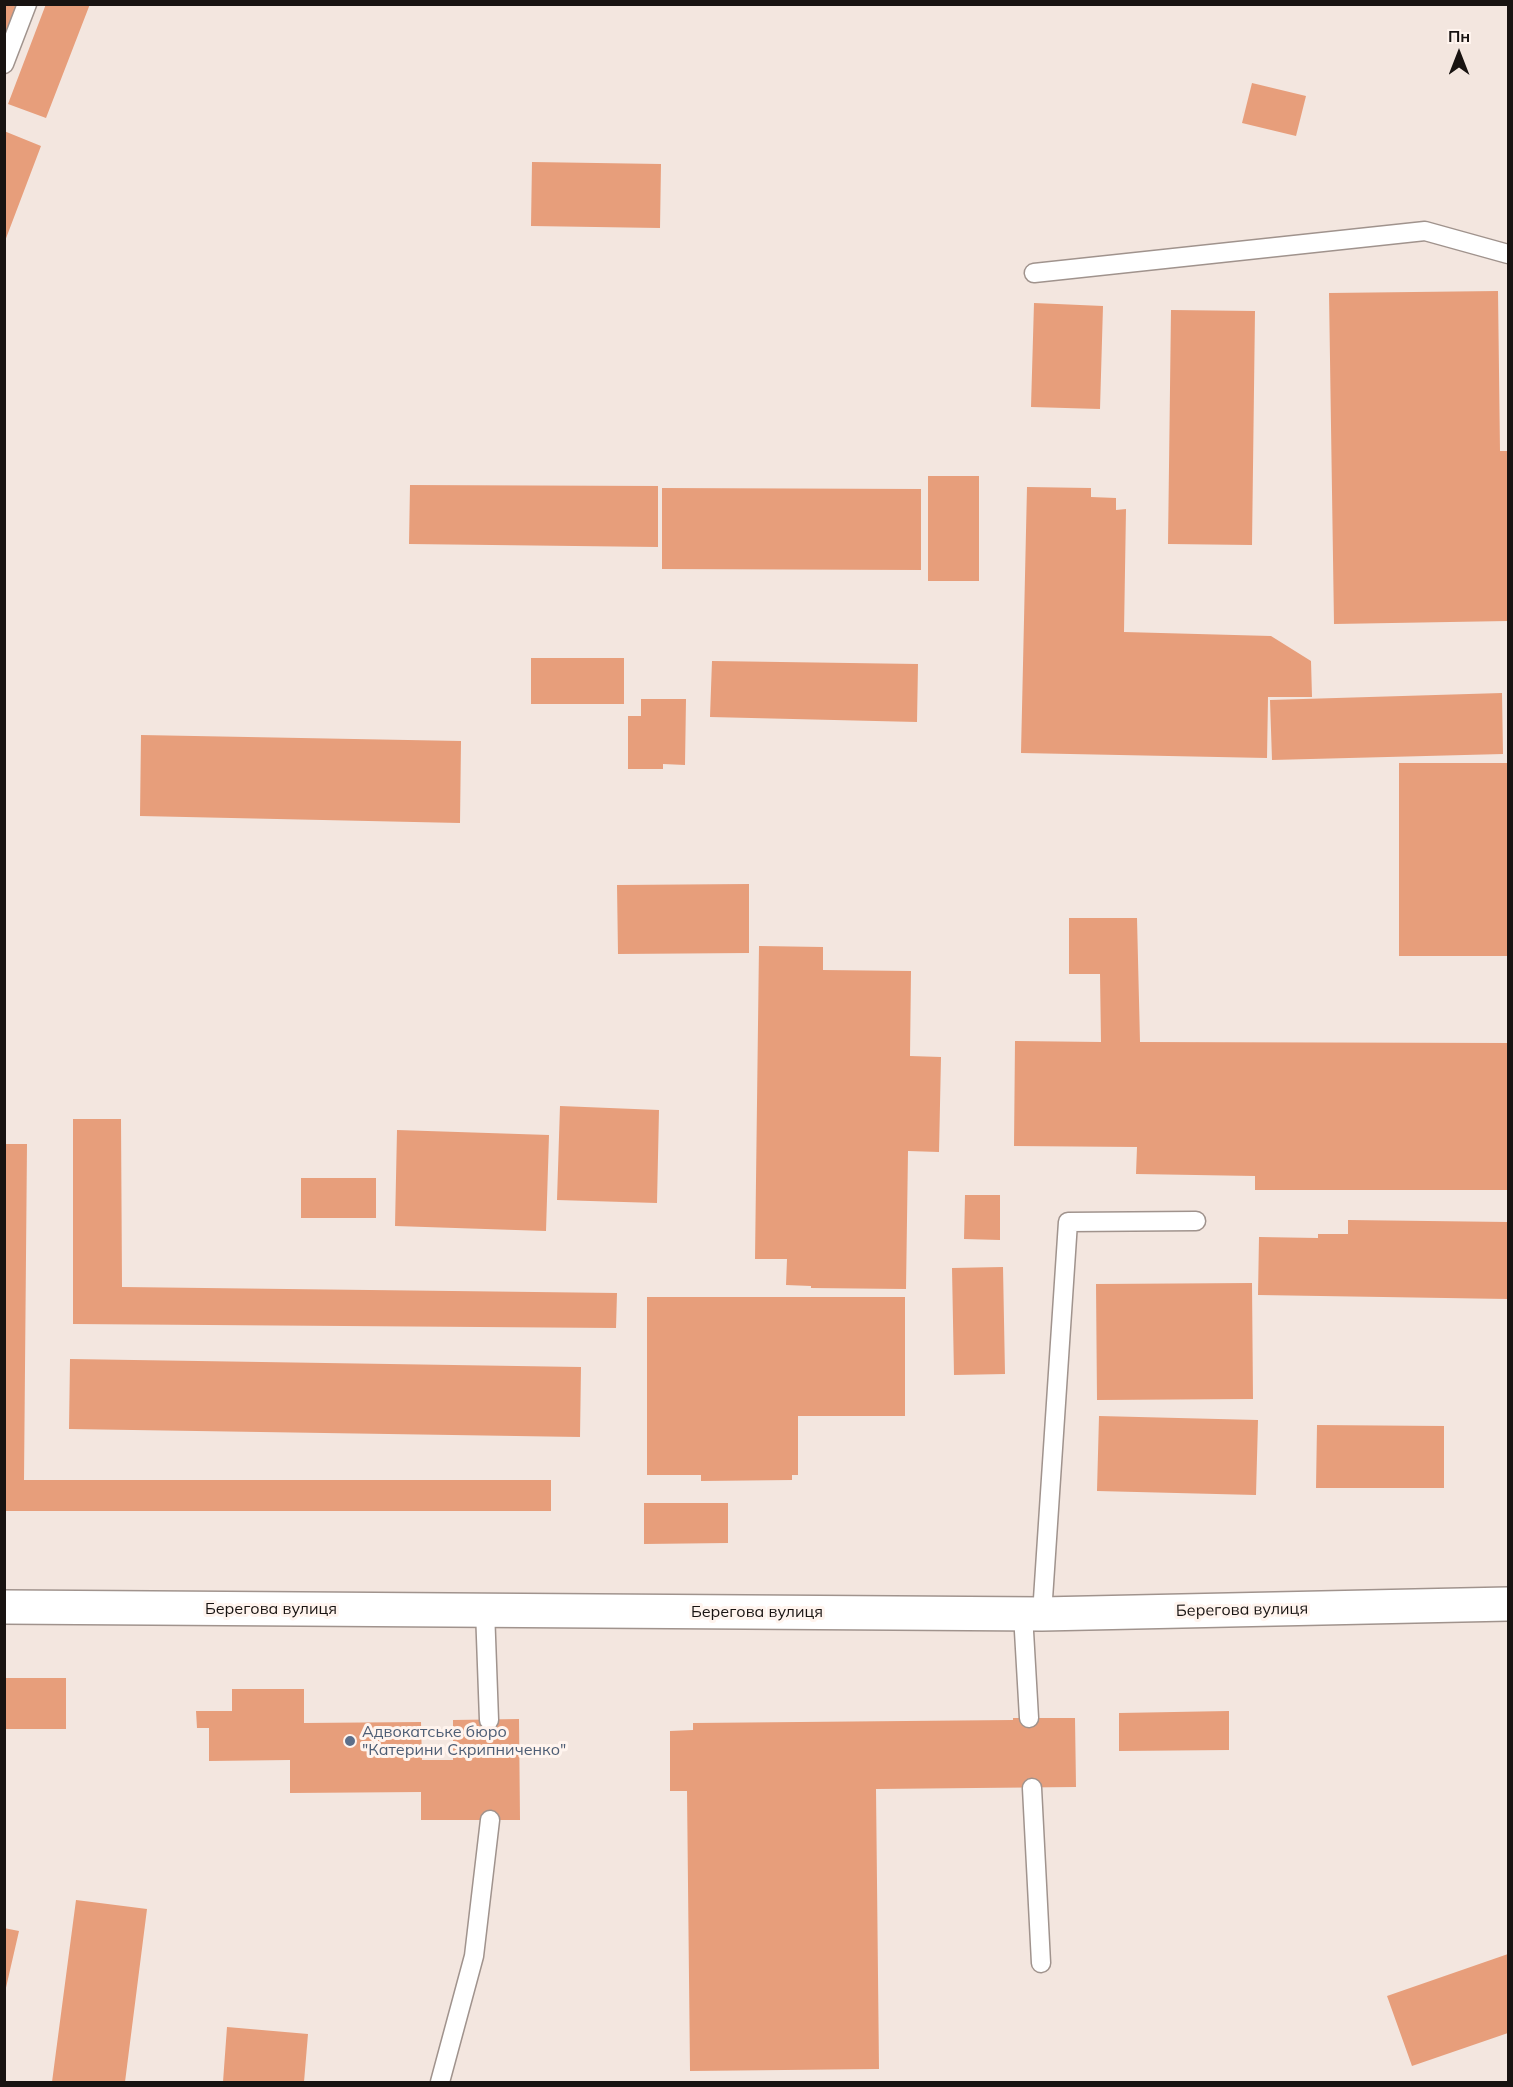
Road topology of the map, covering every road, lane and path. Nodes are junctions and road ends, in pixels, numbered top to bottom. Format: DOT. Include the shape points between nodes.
graph roads {
  1 [pos="27,4"];
  2 [pos="4,64"];
  3 [pos="1509,254"];
  4 [pos="1034,273"];
  5 [pos="1196,1221"];
  6 [pos="1509,1604"];
  7 [pos="4,1607"];
  8 [pos="485,1610"];
  9 [pos="1032,1614"];
  10 [pos="1029,1718"];
  11 [pos="489,1720"];
  12 [pos="1032,1788"];
  13 [pos="490,1820"];
  14 [pos="1041,1964"];
  15 [pos="440,2082"];
  1 -- 2 [label="lane"];
  3 -- 4 [label="lane" via="1425,231"];
  5 -- 9 [label="lane" via="1068,1222"];
  6 -- 9 [label="street, Берегова вулиця"];
  7 -- 8 [label="street, Берегова вулиця"];
  8 -- 9 [label="street, Берегова вулиця"];
  8 -- 11 [label="lane"];
  9 -- 10 [label="lane"];
  12 -- 14 [label="lane"];
  13 -- 15 [label="lane" via="474,1956"];
}
